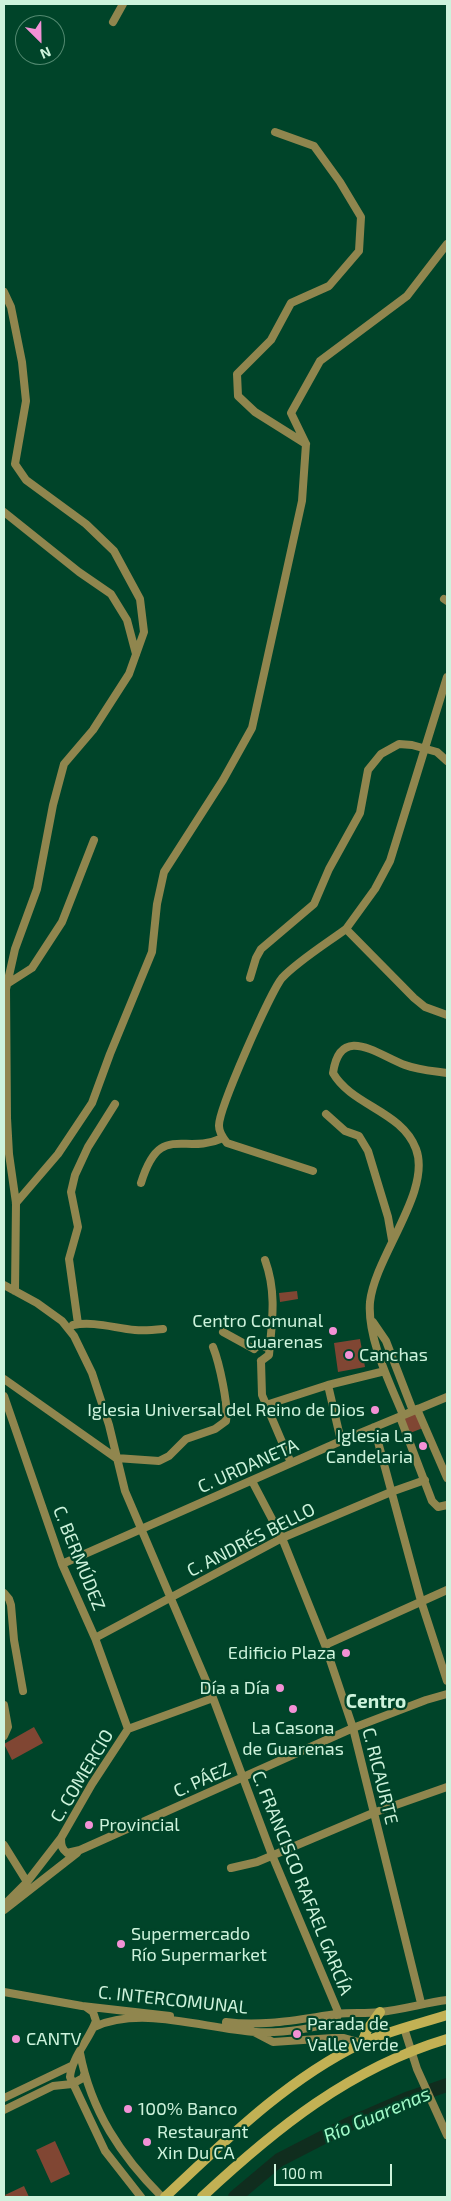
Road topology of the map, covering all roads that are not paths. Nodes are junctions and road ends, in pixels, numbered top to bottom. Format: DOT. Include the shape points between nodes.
graph roads {
  1 [pos="123,4"];
  2 [pos="113,22"];
  3 [pos="275,132"];
  4 [pos="447,244"];
  5 [pos="4,292"];
  6 [pos="306,444"];
  7 [pos="4,512"];
  8 [pos="136,654"];
  9 [pos="447,677"];
  10 [pos="424,748"];
  11 [pos="447,761"];
  12 [pos="94,840"];
  13 [pos="346,929"];
  14 [pos="250,978"];
  15 [pos="7,984"];
  16 [pos="447,1015"];
  17 [pos="447,1073"];
  18 [pos="115,1104"];
  19 [pos="326,1114"];
  20 [pos="6,1119"];
  21 [pos="223,1138"];
  22 [pos="313,1171"];
  23 [pos="141,1183"];
  24 [pos="16,1203"];
  25 [pos="392,1240"];
  26 [pos="265,1260"];
  27 [pos="4,1284"];
  28 [pos="15,1291"];
  29 [pos="371,1319"];
  30 [pos="78,1324"];
  31 [pos="66,1326"];
  32 [pos="163,1329"];
  33 [pos="223,1332"];
  34 [pos="213,1347"];
  35 [pos="254,1349"];
  36 [pos="268,1349"];
  37 [pos="261,1361"];
  38 [pos="381,1372"];
  39 [pos="4,1379"];
  40 [pos="328,1385"];
  41 [pos="4,1396"];
  42 [pos="447,1397"];
  43 [pos="266,1405"];
  44 [pos="415,1410"];
  45 [pos="401,1416"];
  46 [pos="374,1427"];
  47 [pos="341,1441"];
  48 [pos="116,1458"];
  49 [pos="291,1463"];
  50 [pos="445,1467"];
  51 [pos="447,1478"];
  52 [pos="425,1480"];
  53 [pos="252,1481"];
  54 [pos="391,1492"];
  55 [pos="447,1507"];
  56 [pos="140,1530"];
  57 [pos="282,1538"];
  58 [pos="62,1564"];
  59 [pos="447,1590"];
  60 [pos="4,1593"];
  61 [pos="171,1598"];
  62 [pos="421,1601"];
  63 [pos="95,1638"];
  64 [pos="326,1645"];
  65 [pos="447,1681"];
  66 [pos="23,1691"];
  67 [pos="447,1694"];
  68 [pos="213,1698"];
  69 [pos="4,1705"];
  70 [pos="353,1728"];
  71 [pos="128,1729"];
  72 [pos="4,1736"];
  73 [pos="242,1778"];
  74 [pos="447,1787"];
  75 [pos="373,1813"];
  76 [pos="62,1838"];
  77 [pos="4,1845"];
  78 [pos="80,1850"];
  79 [pos="272,1855"];
  80 [pos="231,1868"];
  81 [pos="27,1882"];
  82 [pos="4,1904"];
  83 [pos="4,1910"];
  84 [pos="4,1992"];
  85 [pos="447,2000"];
  86 [pos="421,2003"];
  87 [pos="82,2006"];
  88 [pos="380,2012"];
  89 [pos="339,2014"];
  90 [pos="447,2015"];
  91 [pos="238,2024"];
  92 [pos="94,2027"];
  93 [pos="404,2028"];
  94 [pos="251,2031"];
  95 [pos="447,2039"];
  96 [pos="362,2043"];
  97 [pos="410,2051"];
  98 [pos="80,2053"];
  99 [pos="71,2066"];
  100 [pos="84,2075"];
  101 [pos="72,2084"];
  102 [pos="4,2098"];
  103 [pos="4,2110"];
  104 [pos="447,2135"];
  105 [pos="141,2197"];
  106 [pos="164,2197"];
  107 [pos="202,2197"];
  1 -- 2 [label="street"];
  3 -- 6 [label="street" via="314,146 361,217 359,251 328,286 291,303 271,340 237,374 238,396 255,412"];
  4 -- 6 [label="street" via="408,296 320,361 291,413"];
  5 -- 8 [label="street" via="12,306 26,401 15,464 26,480 86,524 114,551 140,599 144,632"];
  6 -- 24 [label="street" via="302,501 252,728 164,872 152,952 92,1103 58,1154"];
  7 -- 8 [label="street" via="111,594 126,620"];
  8 -- 15 [label="street" via="129,674 92,730 64,764 37,889 15,949"];
  9 -- 10 [label="street"];
  10 -- 11 [label="street" via="437,752"];
  10 -- 13 [label="street" via="390,861 375,889"];
  10 -- 14 [label="street" via="399,744 374,762 365,780 360,813 314,904 261,949"];
  12 -- 15 [label="street" via="62,922 32,968"];
  13 -- 16 [label="street" via="414,998 425,1007"];
  13 -- 21 [label="street" via="282,979 226,1100 219,1126"];
  15 -- 20 [label="street"];
  17 -- 25 [label="street" via="408,1066 359,1045 346,1047 334,1066 333,1073 341,1085 396,1122 416,1149 420,1164 418,1182"];
  18 -- 30 [label="street" via="88,1147 71,1192 78,1227 69,1259"];
  19 -- 25 [label="street" via="345,1131 359,1136 368,1151 384,1199"];
  20 -- 24 [label="street"];
  21 -- 22 [label="street" via="227,1143"];
  21 -- 23 [label="street" via="210,1143 163,1146 149,1161"];
  24 -- 28 [label="street"];
  25 -- 29 [label="street" via="373,1290"];
  26 -- 36 [label="street" via="273,1304"];
  27 -- 28 [label="street, C. FRANCISCO RAFAEL GARCÍA"];
  28 -- 31 [label="street, C. FRANCISCO RAFAEL GARCÍA" via="37,1303"];
  29 -- 44 [label="street" via="386,1341"];
  29 -- 45 [label="street"];
  30 -- 31 [label="street"];
  30 -- 32 [label="street" via="101,1324 138,1331"];
  31 -- 48 [label="street, C. FRANCISCO RAFAEL GARCÍA" via="92,1373"];
  33 -- 35 [label="street"];
  34 -- 48 [label="street" via="226,1411 222,1424 186,1439 160,1461"];
  35 -- 36 [label="street" via="260,1344"];
  35 -- 37 [label="street" via="255,1358"];
  36 -- 37 [label="street" via="269,1355"];
  37 -- 43 [label="street" via="260,1384"];
  38 -- 40 [label="street"];
  39 -- 48 [label="street"];
  40 -- 43 [label="street"];
  40 -- 47 [label="street"];
  41 -- 58 [label="street, C. BERMÚDEZ"];
  42 -- 44 [label="street, C. URDANETA"];
  43 -- 49 [label="street"];
  44 -- 45 [label="street, C. URDANETA"];
  44 -- 50 [label="street"];
  45 -- 46 [label="street, C. URDANETA"];
  45 -- 52 [label="street"];
  46 -- 47 [label="street, C. URDANETA"];
  46 -- 54 [label="street"];
  47 -- 49 [label="street, C. URDANETA"];
  48 -- 56 [label="street, C. FRANCISCO RAFAEL GARCÍA"];
  49 -- 53 [label="street, C. URDANETA"];
  50 -- 51 [label="street"];
  52 -- 54 [label="street, C. ANDRÉS BELLO"];
  52 -- 55 [label="street" via="434,1504"];
  53 -- 56 [label="street, C. URDANETA"];
  53 -- 57 [label="street, C. RICAURTE"];
  54 -- 57 [label="street, C. ANDRÉS BELLO"];
  54 -- 62 [label="street"];
  56 -- 58 [label="street, C. URDANETA"];
  56 -- 61 [label="street, C. FRANCISCO RAFAEL GARCÍA"];
  57 -- 61 [label="street, C. ANDRÉS BELLO"];
  57 -- 64 [label="street, C. RICAURTE"];
  58 -- 63 [label="street, C. BERMÚDEZ"];
  59 -- 62 [label="street"];
  60 -- 66 [label="street" via="11,1605"];
  61 -- 63 [label="street, C. ANDRÉS BELLO"];
  61 -- 68 [label="street, C. FRANCISCO RAFAEL GARCÍA"];
  62 -- 64 [label="street"];
  62 -- 65 [label="street"];
  63 -- 71 [label="street, C. BERMÚDEZ"];
  64 -- 70 [label="street, C. RICAURTE"];
  67 -- 70 [label="street, C. PÁEZ"];
  68 -- 71 [label="street, C. COMERCIO"];
  68 -- 73 [label="street, C. FRANCISCO RAFAEL GARCÍA"];
  69 -- 72 [label="street" via="8,1727"];
  70 -- 73 [label="street, C. PÁEZ"];
  70 -- 75 [label="street, C. RICAURTE"];
  71 -- 76 [label="street, C. COMERCIO"];
  73 -- 78 [label="street, C. PÁEZ"];
  73 -- 79 [label="street, C. FRANCISCO RAFAEL GARCÍA"];
  74 -- 75 [label="street"];
  75 -- 79 [label="street"];
  75 -- 86 [label="street, C. RICAURTE"];
  76 -- 78 [label="street, C. COMERCIO" via="62,1848 68,1853"];
  76 -- 81 [label="street, C. COMERCIO"];
  77 -- 81 [label="street"];
  78 -- 83 [label="street, C. PÁEZ"];
  79 -- 80 [label="street" via="249,1865"];
  79 -- 89 [label="street, C. FRANCISCO RAFAEL GARCÍA"];
  81 -- 82 [label="street, C. COMERCIO"];
  84 -- 87 [label="street, C. INTERCOMUNAL"];
  85 -- 86 [label="street, C. INTERCOMUNAL"];
  86 -- 88 [label="street, C. INTERCOMUNAL"];
  87 -- 91 [label="street, C. INTERCOMUNAL"];
  87 -- 92 [label="street" via="94,2012"];
  88 -- 89 [label="street, C. INTERCOMUNAL"];
  88 -- 96 [label="main road"];
  89 -- 91 [label="street, C. INTERCOMUNAL" via="287,2022"];
  89 -- 94 [label="street, C. INTERCOMUNAL" via="333,2022 316,2027"];
  90 -- 93 [label="main road"];
  91 -- 94 [label="street"];
  92 -- 94 [label="street, C. INTERCOMUNAL" via="127,2018"];
  92 -- 98 [label="street"];
  93 -- 96 [label="main road"];
  93 -- 97 [label="street"];
  94 -- 96 [label="street" via="273,2042 344,2038"];
  95 -- 97 [label="main road"];
  96 -- 106 [label="main road" via="294,2084 227,2138"];
  97 -- 104 [label="street"];
  97 -- 107 [label="main road" via="360,2074 312,2105 266,2139"];
  98 -- 99 [label="street"];
  98 -- 100 [label="street"];
  99 -- 101 [label="street"];
  99 -- 102 [label="street"];
  100 -- 101 [label="street"];
  100 -- 106 [label="street" via="117,2146 144,2180"];
  101 -- 103 [label="street" via="53,2086"];
  101 -- 105 [label="street" via="105,2151"];
}
